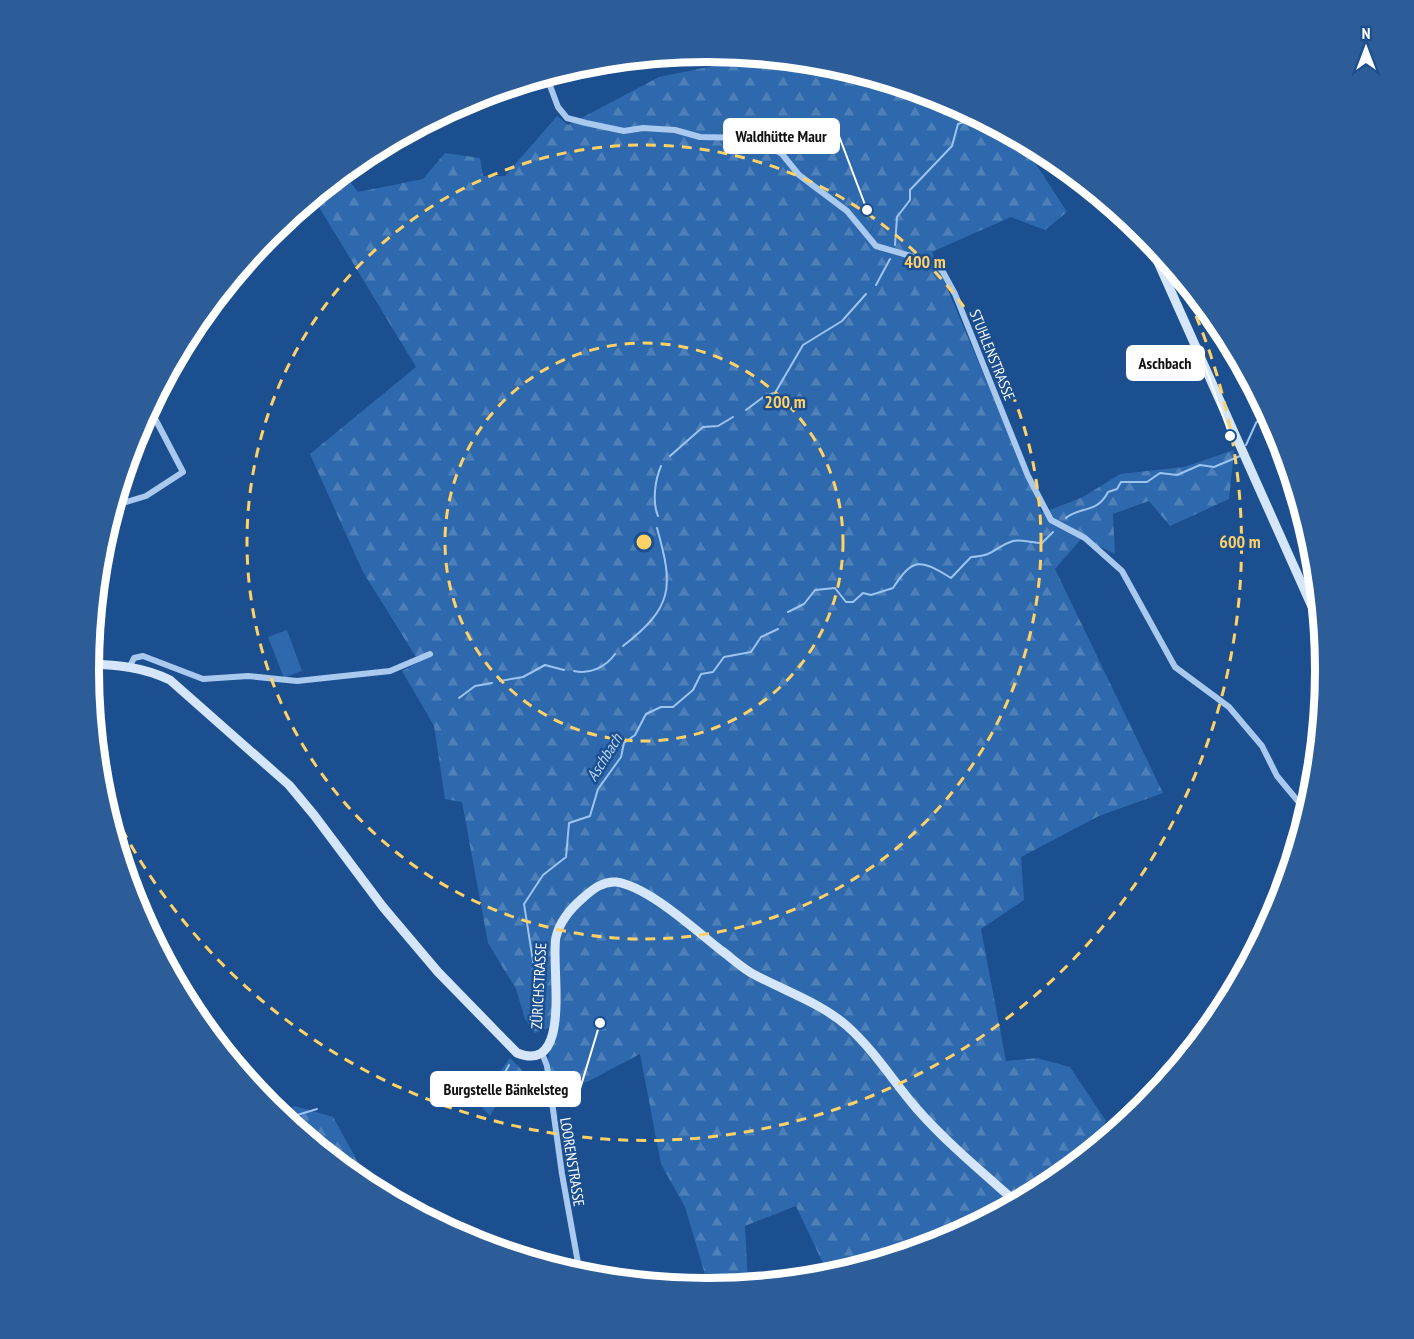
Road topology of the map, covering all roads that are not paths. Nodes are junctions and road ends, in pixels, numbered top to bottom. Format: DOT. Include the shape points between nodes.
graph roads {
  1 [pos="549,82"];
  2 [pos="1158,263"];
  3 [pos="154,417"];
  4 [pos="123,503"];
  5 [pos="1312,606"];
  6 [pos="430,654"];
  7 [pos="99,664"];
  8 [pos="130,666"];
  9 [pos="1300,803"];
  10 [pos="543,1053"];
  11 [pos="1010,1197"];
  12 [pos="578,1264"];
  1 -- 9 [label="street, STUHLENSTRASSE" via="558,107 567,117 586,123 624,131 675,130 700,137 762,142 782,154 799,175 847,211 876,246 935,263 955,294 1028,476 1051,520 1085,538 1122,571 1175,667 1229,707 1262,746 1277,776"];
  2 -- 5 [label="street"];
  3 -- 4 [label="street" via="183,472 146,496"];
  6 -- 8 [label="street" via="390,671 297,681 248,676 203,680 143,656 134,658"];
  7 -- 8 [label="street"];
  8 -- 10 [label="street" via="170,680 275,772 314,815 438,972 517,1053"];
  10 -- 11 [label="street, ZÜRICHSTRASSE" via="551,1041 556,1001 555,939 561,922 594,889 615,882 677,914 753,974 844,1023 867,1044 941,1135"];
  10 -- 12 [label="street, LOORENSTRASSE"];
}
